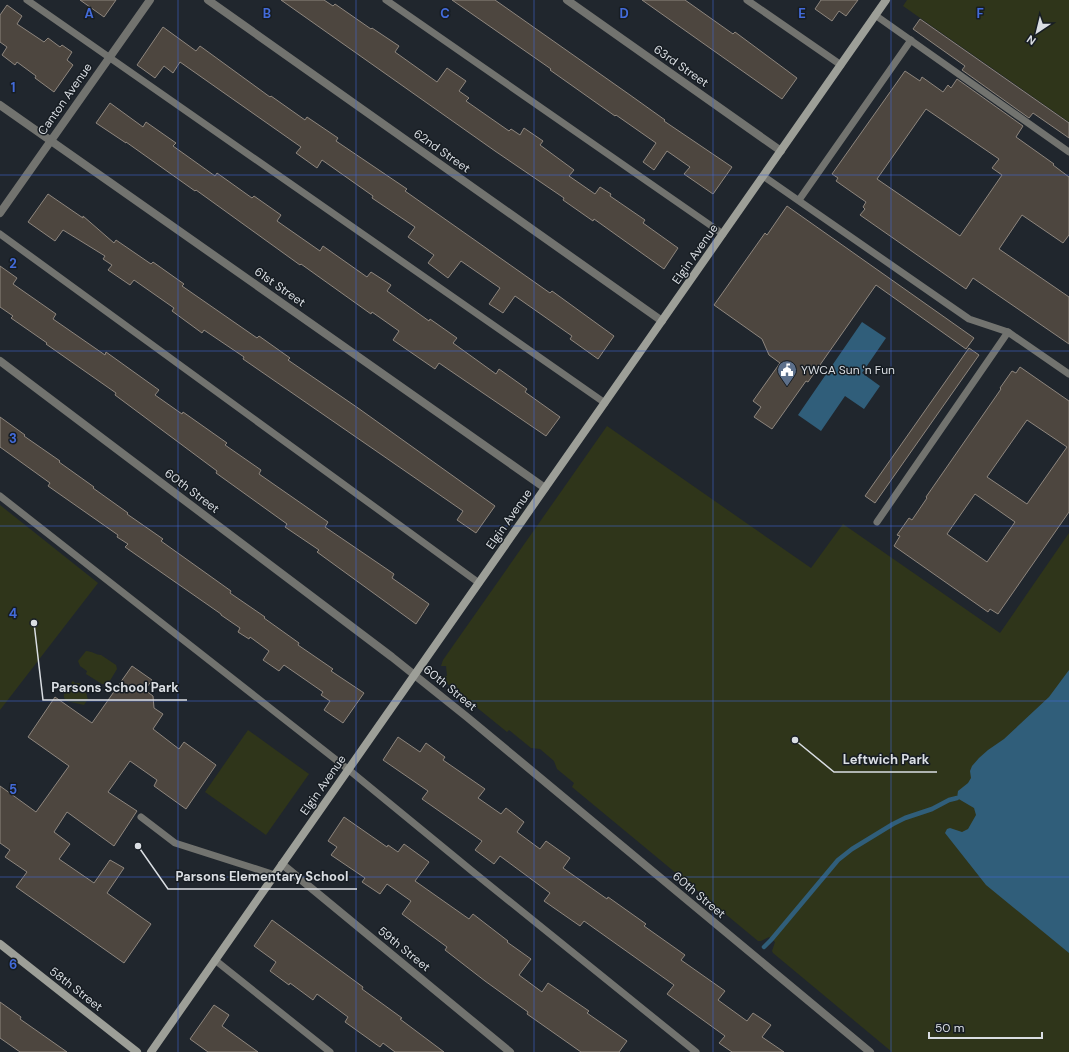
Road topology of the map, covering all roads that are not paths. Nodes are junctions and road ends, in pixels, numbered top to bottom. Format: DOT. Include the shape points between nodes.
graph roads {
  1 [pos="27,0"];
  2 [pos="150,0"];
  3 [pos="208,0"];
  4 [pos="386,0"];
  5 [pos="567,0"];
  6 [pos="747,0"];
  7 [pos="886,0"];
  8 [pos="875,15"];
  9 [pos="911,40"];
  10 [pos="110,56"];
  11 [pos="841,65"];
  12 [pos="0,105"];
  13 [pos="51,140"];
  14 [pos="781,151"];
  15 [pos="1069,152"];
  16 [pos="763,176"];
  17 [pos="799,200"];
  18 [pos="0,213"];
  19 [pos="0,234"];
  20 [pos="723,234"];
  21 [pos="662,321"];
  22 [pos="1008,332"];
  23 [pos="0,361"];
  24 [pos="1069,374"];
  25 [pos="605,402"];
  26 [pos="545,488"];
  27 [pos="0,496"];
  28 [pos="877,522"];
  29 [pos="479,583"];
  30 [pos="414,675"];
  31 [pos="348,770"];
  32 [pos="141,817"];
  33 [pos="282,864"];
  34 [pos="275,875"];
  35 [pos="0,944"];
  36 [pos="215,960"];
  37 [pos="137,1052"];
  38 [pos="151,1052"];
  39 [pos="330,1052"];
  40 [pos="510,1052"];
  41 [pos="696,1052"];
  42 [pos="870,1052"];
  1 -- 10 [label="lane"];
  2 -- 10 [label="street, Canton Avenue"];
  3 -- 21 [label="street, 62nd Street"];
  4 -- 20 [label="lane"];
  5 -- 14 [label="street, 63rd Street"];
  6 -- 11 [label="lane"];
  7 -- 8 [label="street, Elgin Avenue"];
  8 -- 9 [label="lane"];
  8 -- 11 [label="street, Elgin Avenue"];
  9 -- 15 [label="lane"];
  9 -- 17 [label="lane"];
  10 -- 13 [label="street, Canton Avenue"];
  10 -- 25 [label="lane"];
  11 -- 14 [label="street, Elgin Avenue"];
  12 -- 13 [label="street, 61st Street"];
  13 -- 18 [label="street, Canton Avenue"];
  13 -- 26 [label="street, 61st Street"];
  14 -- 16 [label="street, Elgin Avenue"];
  16 -- 17 [label="lane"];
  16 -- 20 [label="street, Elgin Avenue"];
  17 -- 22 [label="lane" via="969,319"];
  19 -- 29 [label="lane"];
  20 -- 21 [label="street, Elgin Avenue"];
  21 -- 25 [label="street, Elgin Avenue"];
  22 -- 24 [label="lane"];
  22 -- 28 [label="lane"];
  23 -- 30 [label="street, 60th Street"];
  25 -- 26 [label="street, Elgin Avenue"];
  26 -- 29 [label="street, Elgin Avenue"];
  27 -- 31 [label="lane"];
  29 -- 30 [label="street, Elgin Avenue"];
  30 -- 31 [label="street, Elgin Avenue"];
  30 -- 42 [label="street, 60th Street"];
  31 -- 33 [label="street, Elgin Avenue"];
  31 -- 41 [label="lane"];
  32 -- 34 [label="lane" via="175,843"];
  33 -- 34 [label="street, Elgin Avenue"];
  33 -- 40 [label="street, 59th Street"];
  34 -- 36 [label="street, Elgin Avenue"];
  35 -- 37 [label="street, 58th Street"];
  36 -- 38 [label="street, Elgin Avenue"];
  36 -- 39 [label="lane"];
}
